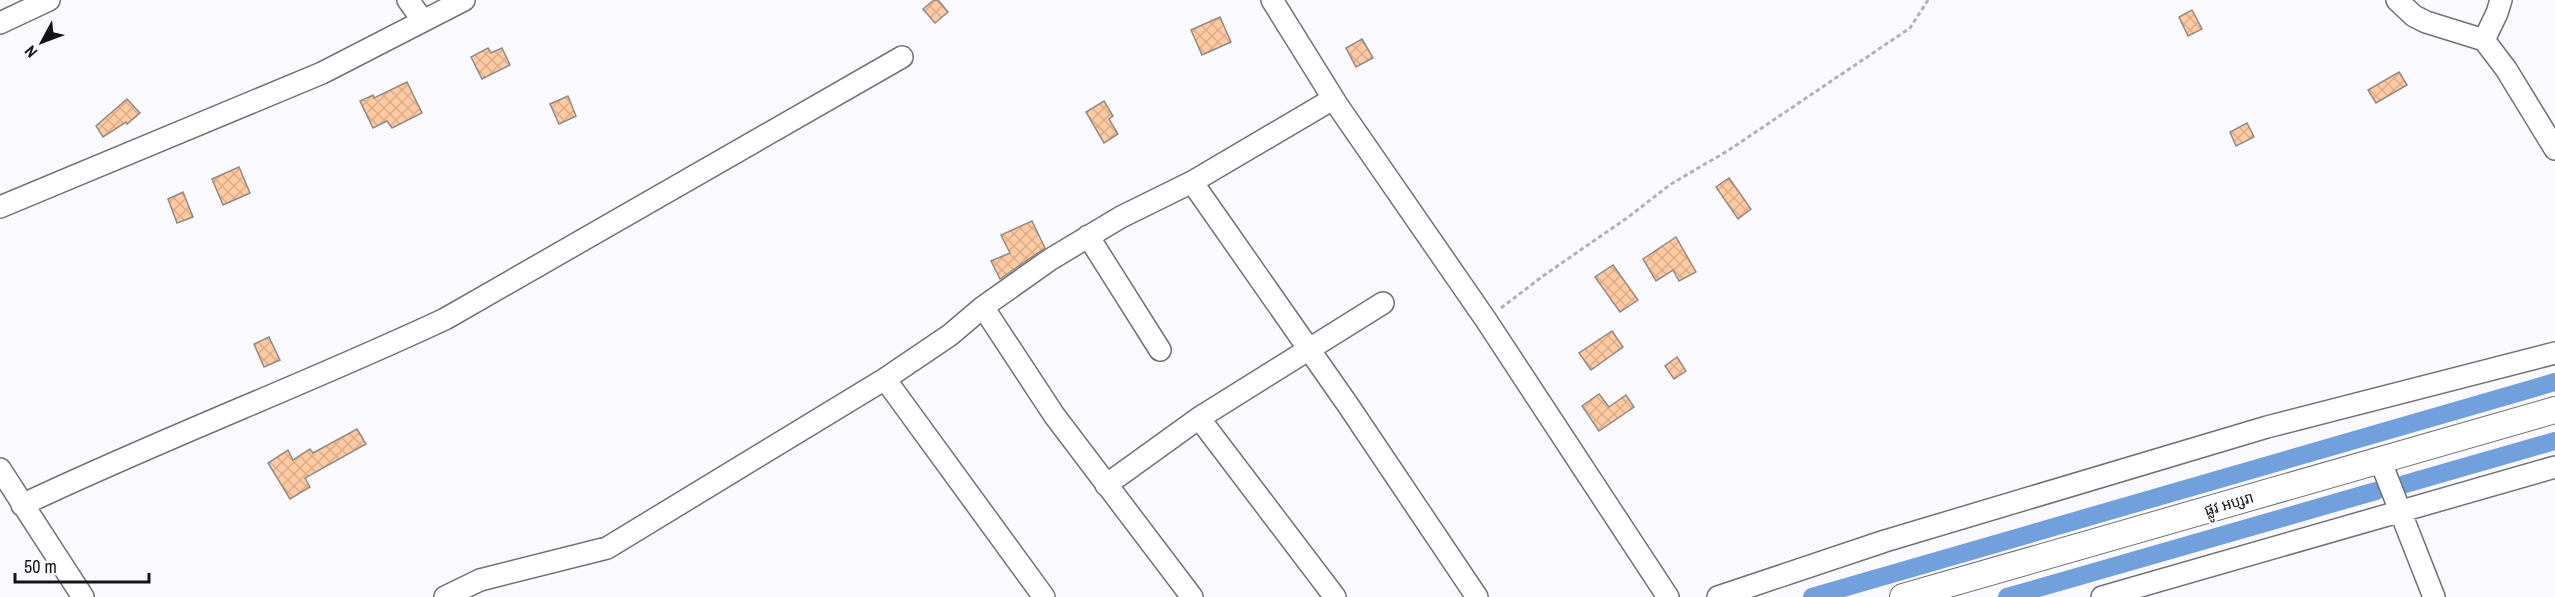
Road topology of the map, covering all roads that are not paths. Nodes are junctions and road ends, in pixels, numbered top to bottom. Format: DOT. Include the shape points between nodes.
graph roads {
  1 [pos="49,0"];
  2 [pos="408,0"];
  3 [pos="464,0"];
  4 [pos="1272,0"];
  5 [pos="2397,0"];
  6 [pos="2501,0"];
  7 [pos="423,21"];
  8 [pos="0,22"];
  9 [pos="2484,40"];
  10 [pos="902,57"];
  11 [pos="1334,99"];
  12 [pos="2555,149"];
  13 [pos="1192,182"];
  14 [pos="0,207"];
  15 [pos="1088,236"];
  16 [pos="1383,303"];
  17 [pos="983,307"];
  18 [pos="1309,349"];
  19 [pos="1160,350"];
  20 [pos="2555,353"];
  21 [pos="885,379"];
  22 [pos="2555,410"];
  23 [pos="1199,418"];
  24 [pos="2380,460"];
  25 [pos="2555,467"];
  26 [pos="0,469"];
  27 [pos="1106,485"];
  28 [pos="22,505"];
  29 [pos="2401,512"];
  30 [pos="83,597"];
  31 [pos="445,597"];
  32 [pos="1044,597"];
  33 [pos="1192,597"];
  34 [pos="1335,597"];
  35 [pos="1477,597"];
  36 [pos="1668,597"];
  37 [pos="1718,597"];
  38 [pos="1903,597"];
  39 [pos="2102,597"];
  40 [pos="2434,597"];
  1 -- 8 [label="street"];
  2 -- 7 [label="street"];
  3 -- 7 [label="street"];
  4 -- 11 [label="street"];
  5 -- 9 [label="street" via="2426,22"];
  6 -- 9 [label="street"];
  7 -- 14 [label="street" via="322,73"];
  9 -- 12 [label="street"];
  10 -- 28 [label="street" via="445,319"];
  11 -- 13 [label="street"];
  11 -- 36 [label="street" via="1486,320"];
  13 -- 15 [label="street"];
  13 -- 18 [label="street"];
  15 -- 17 [label="street"];
  15 -- 19 [label="street"];
  16 -- 18 [label="street"];
  17 -- 21 [label="street" via="950,335"];
  17 -- 27 [label="street" via="1031,382"];
  18 -- 23 [label="street"];
  18 -- 35 [label="street"];
  20 -- 37 [label="street" via="2267,428 1885,541"];
  21 -- 31 [label="street" via="607,548 480,580"];
  21 -- 32 [label="street"];
  22 -- 24 [label="street, ផ្លូវ អប្សរា"];
  23 -- 27 [label="street"];
  23 -- 34 [label="street"];
  24 -- 29 [label="street"];
  24 -- 38 [label="street, ផ្លូវ អប្សរា"];
  25 -- 29 [label="street"];
  26 -- 28 [label="street"];
  27 -- 33 [label="street"];
  28 -- 30 [label="street"];
  29 -- 39 [label="street"];
  29 -- 40 [label="street"];
}
